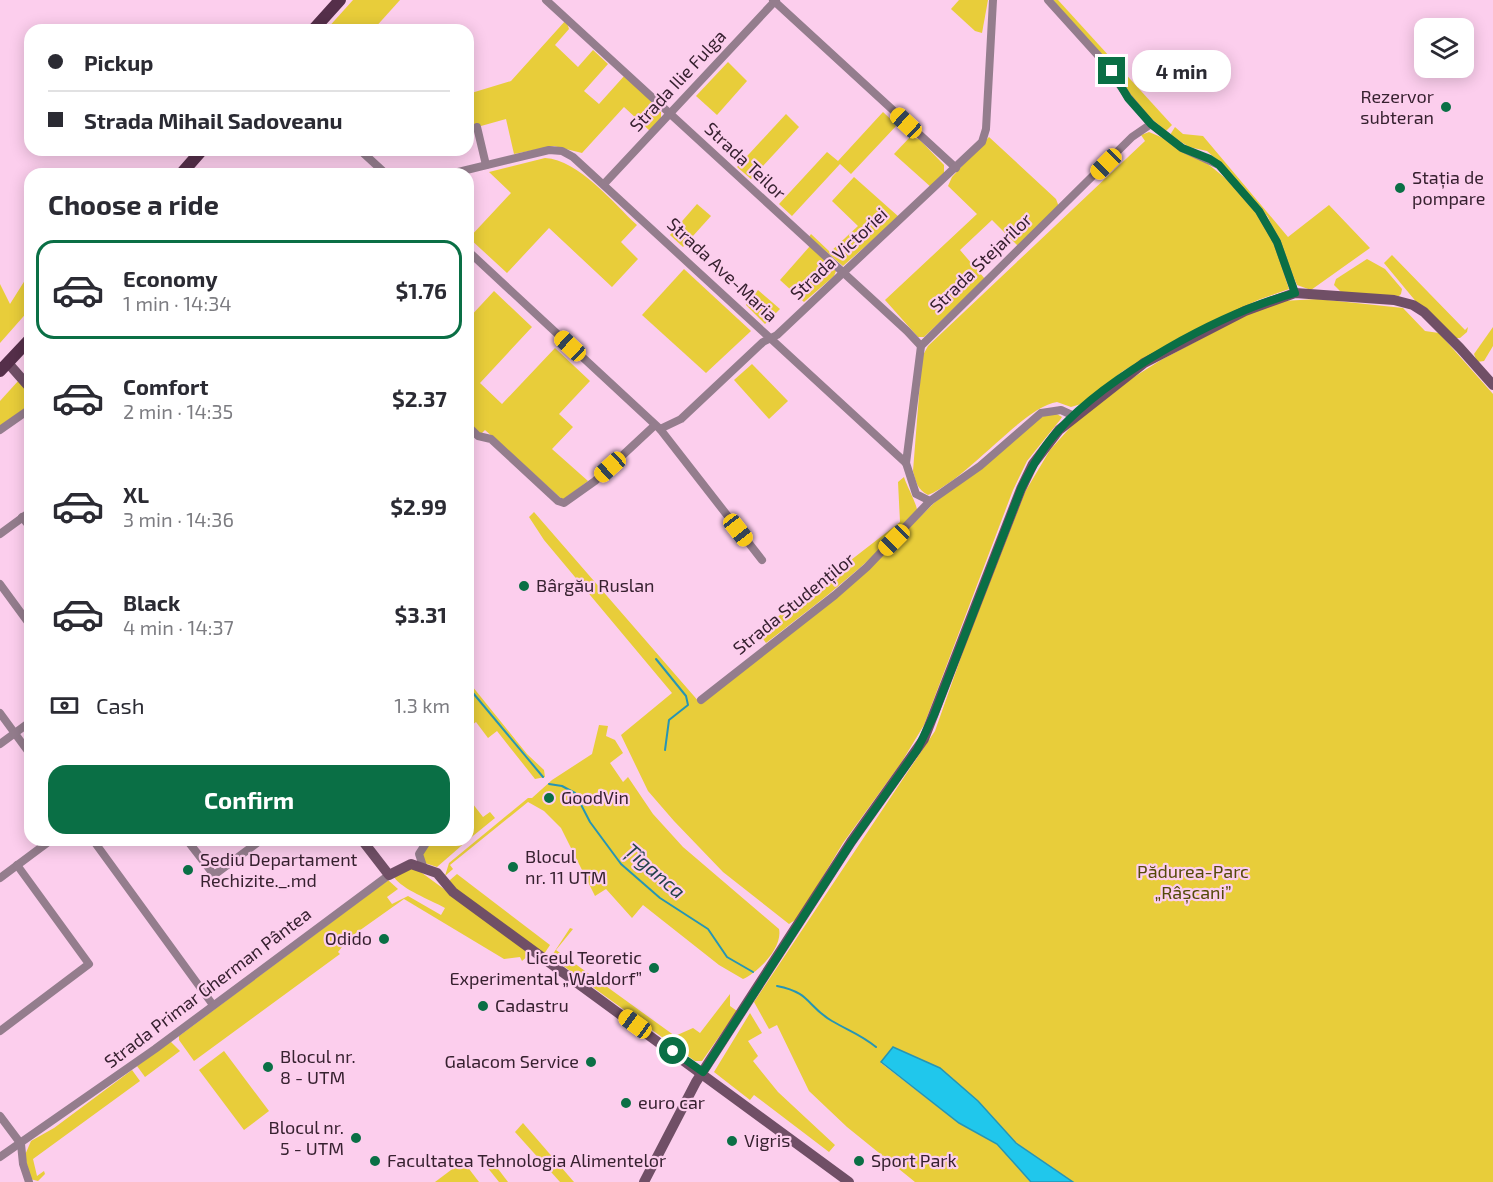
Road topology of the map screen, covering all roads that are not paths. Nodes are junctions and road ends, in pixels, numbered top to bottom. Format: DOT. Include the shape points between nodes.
graph roads {
  1 [pos="340,0"];
  2 [pos="546,0"];
  3 [pos="774,0"];
  4 [pos="993,0"];
  5 [pos="1048,0"];
  6 [pos="318,24"];
  7 [pos="671,114"];
  8 [pos="1151,124"];
  9 [pos="477,127"];
  10 [pos="197,156"];
  11 [pos="366,156"];
  12 [pos="486,165"];
  13 [pos="188,168"];
  14 [pos="380,168"];
  15 [pos="474,168"];
  16 [pos="956,168"];
  17 [pos="604,184"];
  18 [pos="474,256"];
  19 [pos="843,272"];
  20 [pos="1295,293"];
  21 [pos="771,337"];
  22 [pos="24,345"];
  23 [pos="921,346"];
  24 [pos="4,367"];
  25 [pos="24,383"];
  26 [pos="1493,385"];
  27 [pos="24,413"];
  28 [pos="1074,416"];
  29 [pos="657,427"];
  30 [pos="0,430"];
  31 [pos="474,432"];
  32 [pos="906,463"];
  33 [pos="930,501"];
  34 [pos="24,516"];
  35 [pos="0,534"];
  36 [pos="762,560"];
  37 [pos="0,584"];
  38 [pos="24,617"];
  39 [pos="701,700"];
  40 [pos="0,713"];
  41 [pos="24,726"];
  42 [pos="15,733"];
  43 [pos="0,744"];
  44 [pos="24,746"];
  45 [pos="43,846"];
  46 [pos="97,846"];
  47 [pos="192,846"];
  48 [pos="253,846"];
  49 [pos="367,846"];
  50 [pos="424,846"];
  51 [pos="17,865"];
  52 [pos="423,866"];
  53 [pos="389,874"];
  54 [pos="0,878"];
  55 [pos="213,1005"];
  56 [pos="0,1031"];
  57 [pos="703,1072"];
  58 [pos="0,1116"];
  59 [pos="21,1144"];
  60 [pos="0,1156"];
  61 [pos="29,1182"];
  62 [pos="644,1182"];
  63 [pos="849,1182"];
  1 -- 6 [label="main road"];
  2 -- 7 [label="street, Strada Teilor"];
  3 -- 7 [label="street, Strada Ilie Fulga"];
  3 -- 16 [label="street"];
  4 -- 16 [label="street, Strada Victoriei" via="986,129 982,142"];
  5 -- 8 [label="street" via="1104,62"];
  7 -- 17 [label="street, Strada Ilie Fulga"];
  7 -- 19 [label="street, Strada Teilor"];
  8 -- 20 [label="street" via="1182,148 1219,165 1252,203 1271,230"];
  8 -- 23 [label="street, Strada Stejarilor" via="1132,137"];
  9 -- 12 [label="street"];
  10 -- 13 [label="main road"];
  11 -- 14 [label="street"];
  12 -- 15 [label="street, Strada Ave-Maria"];
  12 -- 17 [label="street, Strada Ave-Maria" via="555,149 573,157"];
  16 -- 19 [label="street, Strada Victoriei"];
  17 -- 21 [label="street, Strada Ave-Maria"];
  18 -- 29 [label="street"];
  19 -- 21 [label="street, Strada Victoriei"];
  19 -- 23 [label="street, Strada Teilor"];
  20 -- 26 [label="main road" via="1394,300 1413,305"];
  20 -- 28 [label="main road" via="1182,341 1144,363"];
  21 -- 29 [label="street, Strada Victoriei" via="681,419"];
  21 -- 32 [label="street, Strada Ave-Maria"];
  22 -- 24 [label="main road"];
  23 -- 32 [label="street"];
  24 -- 25 [label="main road"];
  27 -- 30 [label="street"];
  28 -- 33 [label="street, Strada Studenților" via="1061,410 1041,412 980,466"];
  28 -- 57 [label="main road" via="1047,445 1021,489 924,739 851,843"];
  29 -- 31 [label="street, Strada Victoriei" via="570,501 558,501 491,439"];
  29 -- 36 [label="street"];
  32 -- 33 [label="street, Strada Ave-Maria" via="916,494"];
  33 -- 39 [label="street, Strada Studenților" via="867,567"];
  34 -- 35 [label="street"];
  37 -- 38 [label="street"];
  40 -- 42 [label="street"];
  41 -- 42 [label="street"];
  42 -- 43 [label="street"];
  42 -- 44 [label="street"];
  45 -- 51 [label="street"];
  46 -- 55 [label="street"];
  47 -- 48 [label="street" via="214,875"];
  49 -- 53 [label="main road"];
  50 -- 52 [label="street" via="419,854"];
  51 -- 54 [label="street"];
  51 -- 56 [label="street" via="89,964"];
  52 -- 53 [label="main road, Strada Primar Gherman Pântea" via="405,865"];
  52 -- 57 [label="main road" via="437,873 453,892"];
  53 -- 55 [label="street, Strada Primar Gherman Pântea"];
  55 -- 59 [label="street, Strada Primar Gherman Pântea"];
  57 -- 62 [label="main road"];
  57 -- 63 [label="main road"];
  58 -- 59 [label="street"];
  59 -- 60 [label="street, Strada Primar Gherman Pântea"];
  59 -- 61 [label="street"];
}
